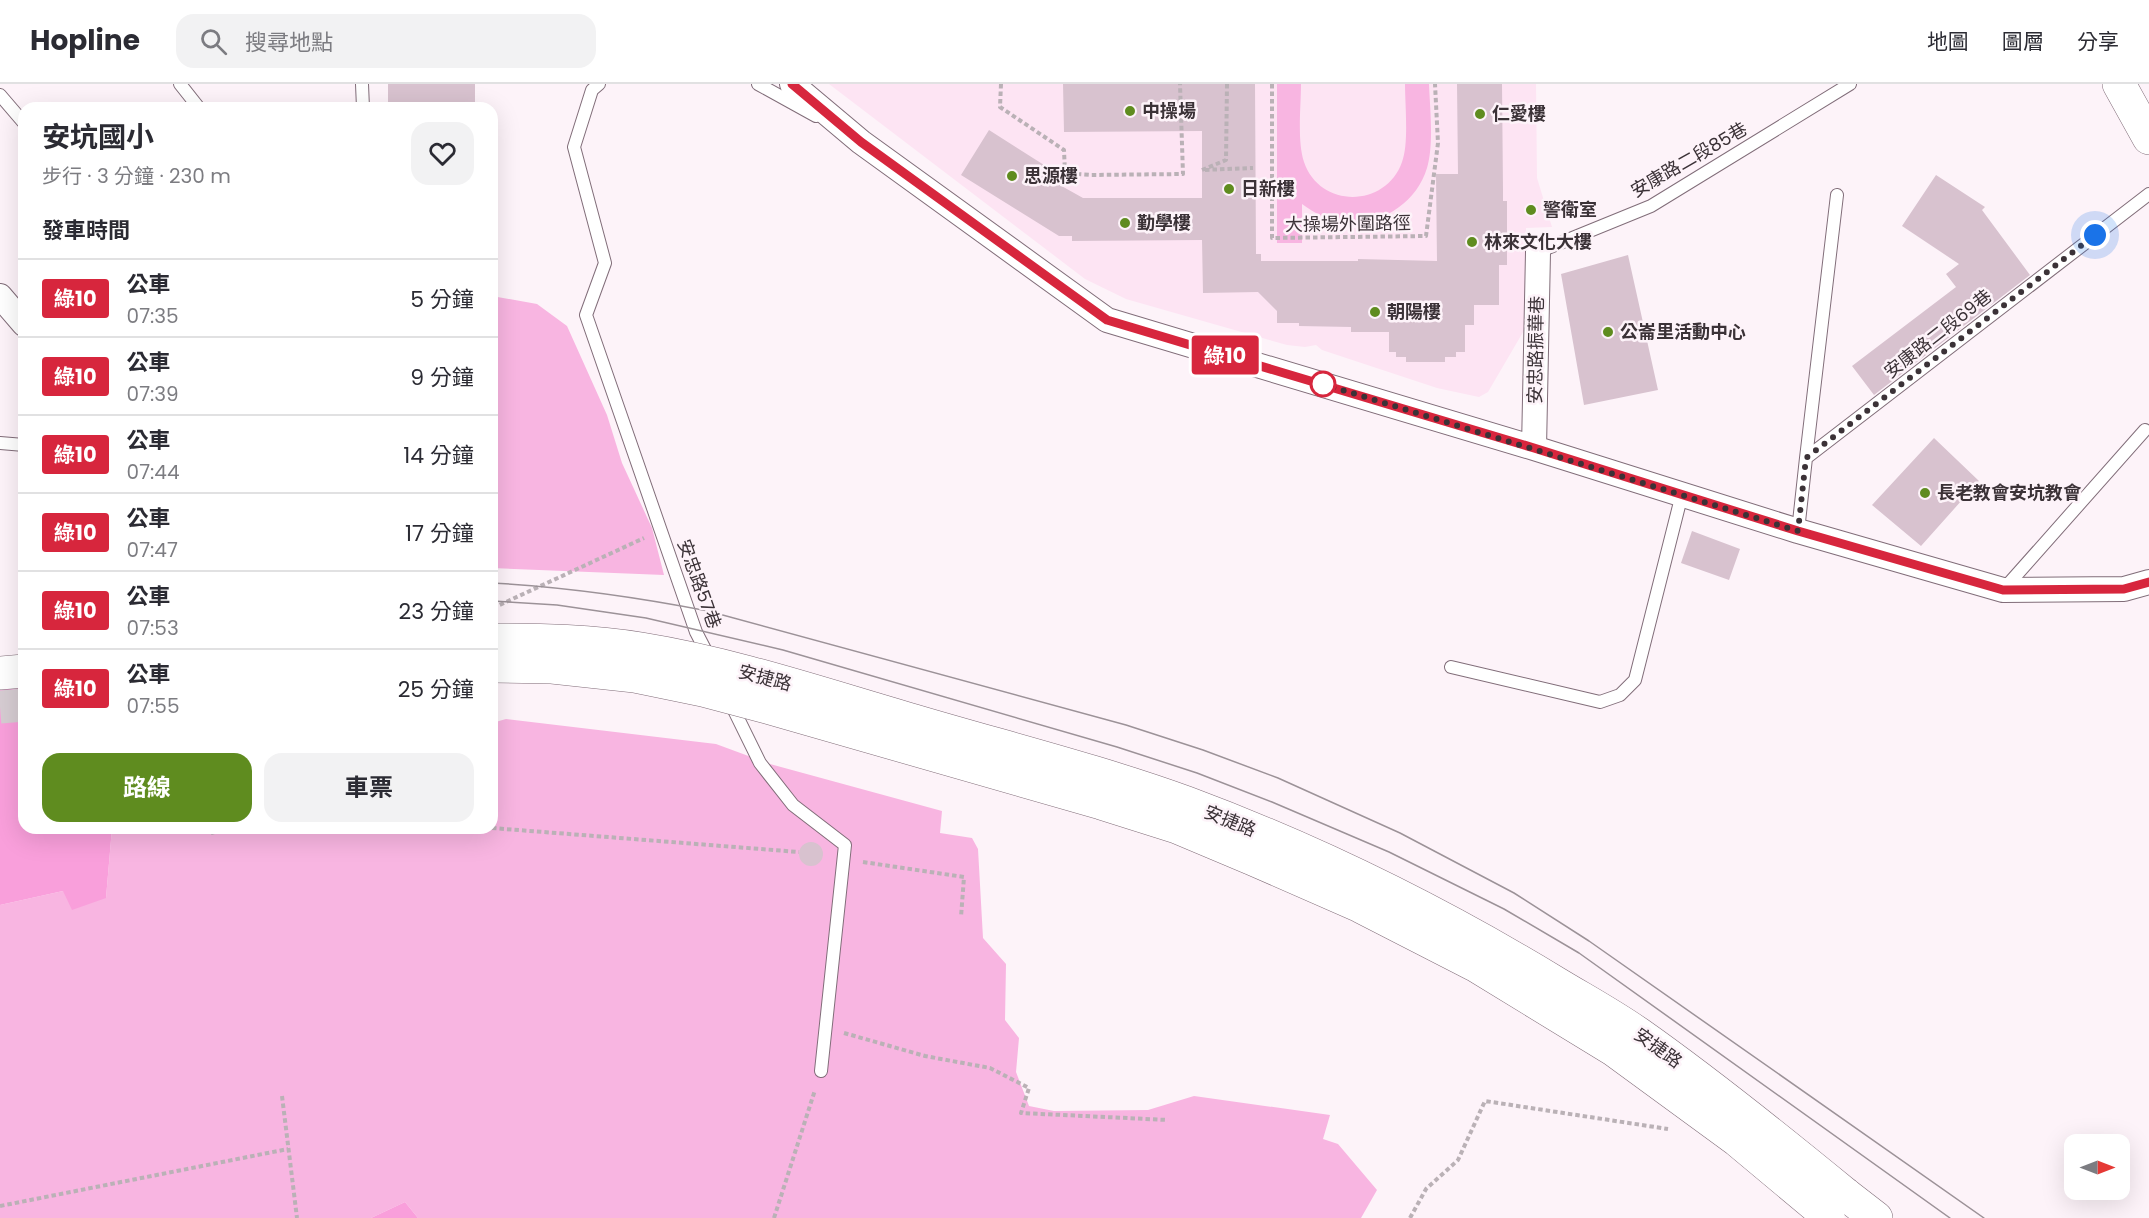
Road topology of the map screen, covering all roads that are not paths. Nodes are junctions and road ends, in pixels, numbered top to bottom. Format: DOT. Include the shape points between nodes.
graph roads {
  1 [pos="180,84"];
  2 [pos="362,84"];
  3 [pos="599,84"];
  4 [pos="758,84"];
  5 [pos="792,84"];
  6 [pos="1850,84"];
  7 [pos="2119,84"];
  8 [pos="0,95"];
  9 [pos="194,102"];
  10 [pos="363,102"];
  11 [pos="18,116"];
  12 [pos="2149,138"];
  13 [pos="861,142"];
  14 [pos="2149,194"];
  15 [pos="1837,195"];
  16 [pos="1538,252"];
  17 [pos="0,296"];
  18 [pos="18,317"];
  19 [pos="2145,430"];
  20 [pos="0,443"];
  21 [pos="18,444"];
  22 [pos="1534,448"];
  23 [pos="1806,458"];
  24 [pos="1682,494"];
  25 [pos="1798,531"];
  26 [pos="2149,582"];
  27 [pos="2003,590"];
  28 [pos="498,640"];
  29 [pos="498,666"];
  30 [pos="1451,667"];
  31 [pos="18,672"];
  32 [pos="0,673"];
  33 [pos="821,1071"];
  34 [pos="1834,1209"];
  35 [pos="1876,1218"];
  1 -- 9 [label="lane"];
  2 -- 10 [label="lane"];
  3 -- 33 [label="lane, 安忠路57巷" via="592,90 574,147 605,263 586,315 696,632 760,763 794,805 845,845"];
  4 -- 13 [label="lane"];
  5 -- 13 [label="street"];
  6 -- 16 [label="lane, 安康路二段85巷" via="1651,206"];
  7 -- 12 [label="street"];
  8 -- 11 [label="lane"];
  13 -- 22 [label="street" via="1107,320"];
  14 -- 23 [label="lane, 安康路二段69巷"];
  15 -- 23 [label="lane"];
  16 -- 22 [label="street, 安忠路振華巷"];
  17 -- 18 [label="street"];
  19 -- 27 [label="lane"];
  20 -- 21 [label="lane"];
  22 -- 24 [label="street"];
  23 -- 25 [label="lane"];
  24 -- 25 [label="street"];
  24 -- 30 [label="lane" via="1635,680 1620,695 1600,702"];
  25 -- 27 [label="street"];
  26 -- 27 [label="street" via="2124,589"];
  28 -- 34 [label="street, 安捷路, bridge" via="554,640 640,649 708,663 1106,777 1186,803 1262,834 1370,881 1488,942 1637,1032 1750,1116"];
  29 -- 34 [label="street, 安捷路, bridge" via="635,676 703,690 1177,827 1360,906 1475,965 1614,1050"];
  31 -- 32 [label="street"];
  34 -- 35 [label="street, 安捷路"];
}
